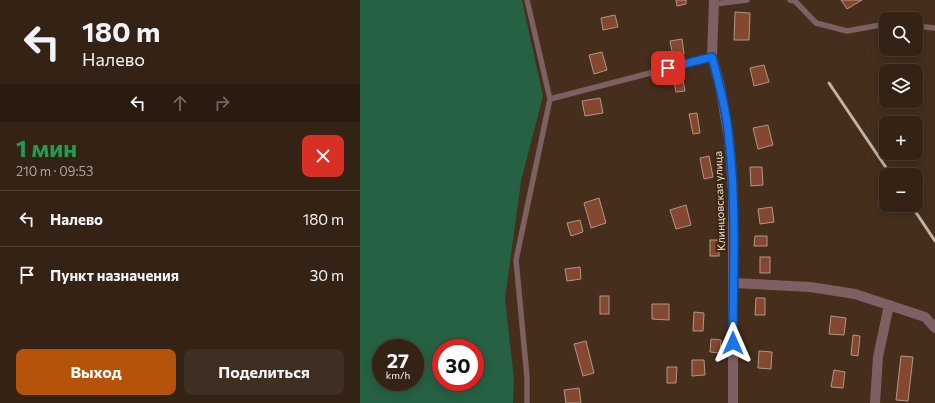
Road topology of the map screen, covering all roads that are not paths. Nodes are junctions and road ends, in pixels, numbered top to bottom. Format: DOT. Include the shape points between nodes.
graph roads {
  1 [pos="527,0"];
  2 [pos="747,0"];
  3 [pos="790,0"];
  4 [pos="715,2"];
  5 [pos="879,25"];
  6 [pos="923,27"];
  7 [pos="935,28"];
  8 [pos="712,57"];
  9 [pos="550,99"];
  10 [pos="733,283"];
  11 [pos="889,305"];
  12 [pos="935,328"];
  13 [pos="527,403"];
  14 [pos="733,403"];
  15 [pos="875,403"];
  1 -- 9 [label="lane"];
  2 -- 4 [label="lane"];
  3 -- 5 [label="lane" via="816,23 847,31"];
  4 -- 8 [label="street, Клинцовская улица"];
  6 -- 7 [label="lane"];
  8 -- 9 [label="lane"];
  8 -- 10 [label="street, Клинцовская улица" via="729,139 733,190"];
  9 -- 13 [label="lane" via="516,260"];
  10 -- 11 [label="street" via="810,287 855,294"];
  10 -- 14 [label="street, Клинцовская улица"];
  11 -- 12 [label="street" via="925,317"];
  11 -- 15 [label="street" via="878,357"];
}
